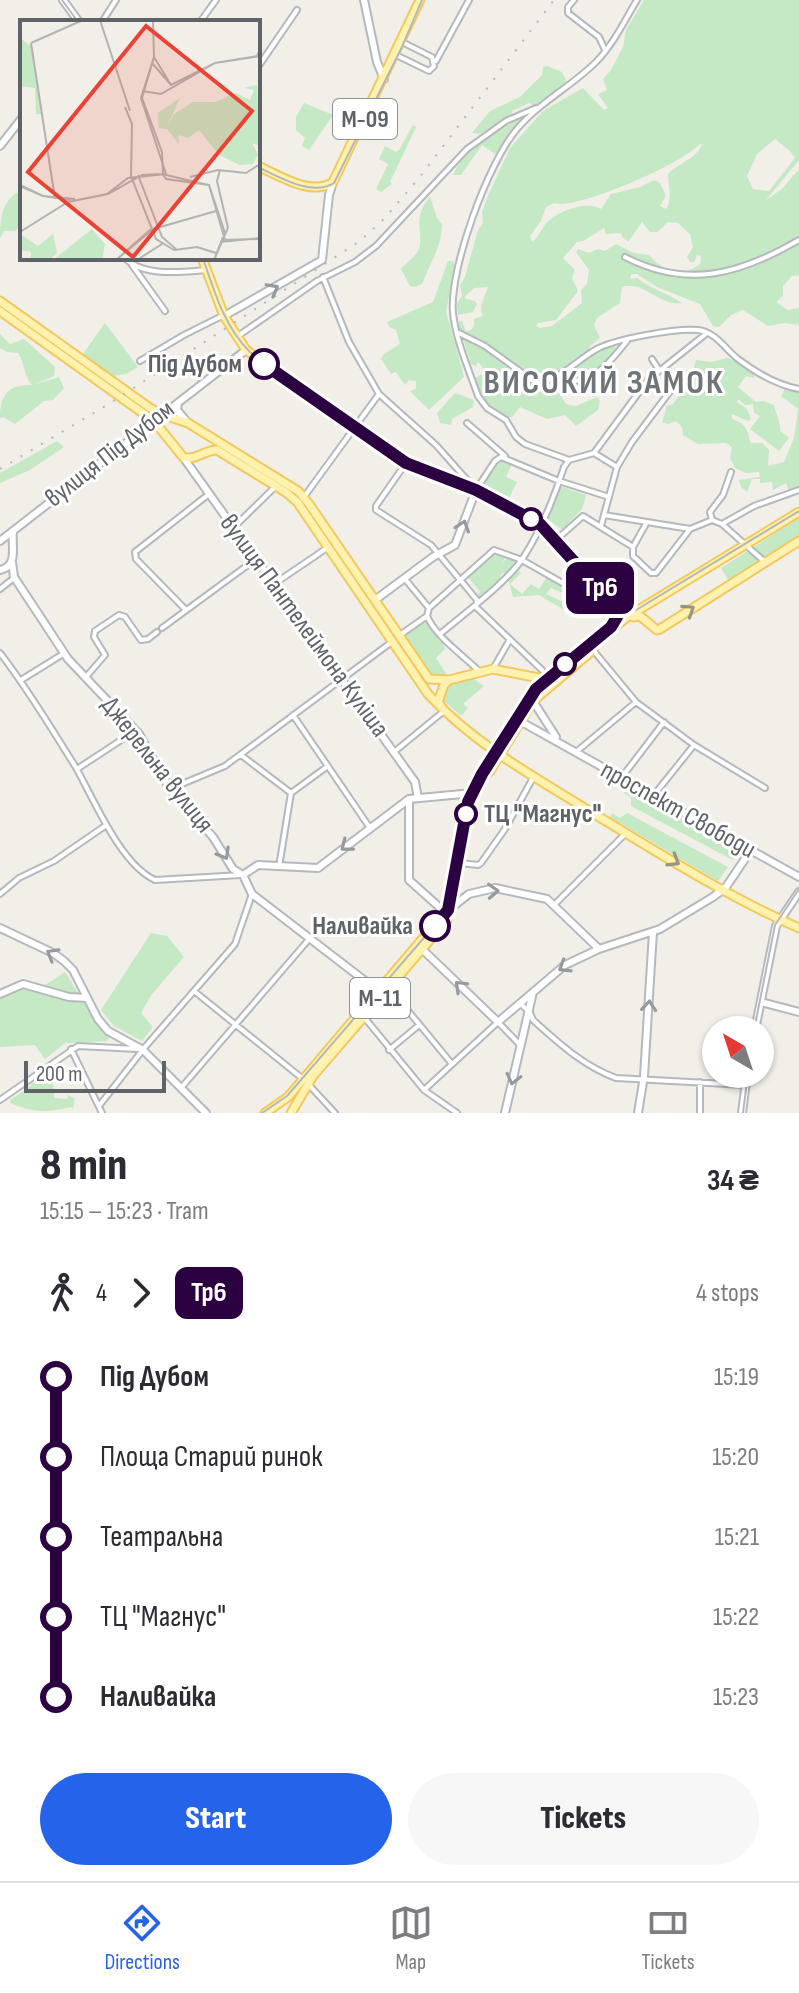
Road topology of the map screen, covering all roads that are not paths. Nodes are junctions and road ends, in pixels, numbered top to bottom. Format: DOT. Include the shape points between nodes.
graph roads {
  1 [pos="63,0"];
  2 [pos="74,0"];
  3 [pos="116,0"];
  4 [pos="216,0"];
  5 [pos="364,0"];
  6 [pos="420,0"];
  7 [pos="469,0"];
  8 [pos="574,0"];
  9 [pos="637,0"];
  10 [pos="297,10"];
  11 [pos="75,18"];
  12 [pos="103,20"];
  13 [pos="202,20"];
  14 [pos="402,42"];
  15 [pos="605,50"];
  16 [pos="260,52"];
  17 [pos="264,55"];
  18 [pos="396,55"];
  19 [pos="260,63"];
  20 [pos="435,63"];
  21 [pos="384,79"];
  22 [pos="540,107"];
  23 [pos="20,121"];
  24 [pos="0,146"];
  25 [pos="260,167"];
  26 [pos="333,182"];
  27 [pos="799,240"];
  28 [pos="625,257"];
  29 [pos="127,260"];
  30 [pos="203,260"];
  31 [pos="132,265"];
  32 [pos="206,270"];
  33 [pos="323,277"];
  34 [pos="0,301"];
  35 [pos="0,311"];
  36 [pos="165,311"];
  37 [pos="224,316"];
  38 [pos="457,332"];
  39 [pos="708,333"];
  40 [pos="236,337"];
  41 [pos="628,340"];
  42 [pos="246,350"];
  43 [pos="652,359"];
  44 [pos="140,361"];
  45 [pos="659,370"];
  46 [pos="563,372"];
  47 [pos="799,389"];
  48 [pos="671,390"];
  49 [pos="379,394"];
  50 [pos="179,401"];
  51 [pos="161,414"];
  52 [pos="154,421"];
  53 [pos="188,423"];
  54 [pos="467,423"];
  55 [pos="355,426"];
  56 [pos="201,431"];
  57 [pos="205,452"];
  58 [pos="594,453"];
  59 [pos="183,457"];
  60 [pos="507,458"];
  61 [pos="569,460"];
  62 [pos="406,463"];
  63 [pos="617,467"];
  64 [pos="731,472"];
  65 [pos="462,480"];
  66 [pos="559,481"];
  67 [pos="276,486"];
  68 [pos="476,490"];
  69 [pos="799,490"];
  70 [pos="209,494"];
  71 [pos="304,497"];
  72 [pos="609,497"];
  73 [pos="799,512"];
  74 [pos="604,515"];
  75 [pos="712,520"];
  76 [pos="647,522"];
  77 [pos="541,524"];
  78 [pos="722,524"];
  79 [pos="601,526"];
  80 [pos="233,528"];
  81 [pos="690,529"];
  82 [pos="13,531"];
  83 [pos="557,539"];
  84 [pos="799,541"];
  85 [pos="0,543"];
  86 [pos="746,545"];
  87 [pos="329,547"];
  88 [pos="633,547"];
  89 [pos="439,554"];
  90 [pos="256,559"];
  91 [pos="13,560"];
  92 [pos="522,560"];
  93 [pos="765,562"];
  94 [pos="0,571"];
  95 [pos="14,577"];
  96 [pos="404,578"];
  97 [pos="461,581"];
  98 [pos="274,584"];
  99 [pos="566,585"];
  100 [pos="0,589"];
  101 [pos="375,600"];
  102 [pos="477,603"];
  103 [pos="429,608"];
  104 [pos="186,610"];
  105 [pos="427,616"];
  106 [pos="627,617"];
  107 [pos="162,628"];
  108 [pos="157,632"];
  109 [pos="440,634"];
  110 [pos="395,639"];
  111 [pos="509,641"];
  112 [pos="593,647"];
  113 [pos="0,653"];
  114 [pos="64,653"];
  115 [pos="493,669"];
  116 [pos="542,670"];
  117 [pos="479,671"];
  118 [pos="520,676"];
  119 [pos="86,677"];
  120 [pos="342,679"];
  121 [pos="544,679"];
  122 [pos="21,680"];
  123 [pos="449,680"];
  124 [pos="532,697"];
  125 [pos="636,702"];
  126 [pos="444,711"];
  127 [pos="293,715"];
  128 [pos="517,720"];
  129 [pos="664,722"];
  130 [pos="136,730"];
  131 [pos="558,740"];
  132 [pos="694,745"];
  133 [pos="394,752"];
  134 [pos="575,752"];
  135 [pos="496,754"];
  136 [pos="241,755"];
  137 [pos="328,766"];
  138 [pos="77,769"];
  139 [pos="534,776"];
  140 [pos="621,777"];
  141 [pos="765,788"];
  142 [pos="170,789"];
  143 [pos="291,793"];
  144 [pos="473,793"];
  145 [pos="654,795"];
  146 [pos="418,798"];
  147 [pos="409,799"];
  148 [pos="106,825"];
  149 [pos="370,828"];
  150 [pos="626,833"];
  151 [pos="751,850"];
  152 [pos="460,863"];
  153 [pos="279,867"];
  154 [pos="243,875"];
  155 [pos="799,877"];
  156 [pos="722,890"];
  157 [pos="799,892"];
  158 [pos="0,894"];
  159 [pos="252,894"];
  160 [pos="554,905"];
  161 [pos="449,911"];
  162 [pos="780,920"];
  163 [pos="0,928"];
  164 [pos="799,928"];
  165 [pos="653,932"];
  166 [pos="310,938"];
  167 [pos="419,947"];
  168 [pos="599,949"];
  169 [pos="194,991"];
  170 [pos="533,992"];
  171 [pos="380,993"];
  172 [pos="0,994"];
  173 [pos="87,998"];
  174 [pos="761,1002"];
  175 [pos="520,1003"];
  176 [pos="405,1007"];
  177 [pos="799,1012"];
  178 [pos="530,1013"];
  179 [pos="362,1014"];
  180 [pos="758,1016"];
  181 [pos="498,1022"];
  182 [pos="235,1025"];
  183 [pos="419,1025"];
  184 [pos="521,1046"];
  185 [pos="71,1049"];
  186 [pos="143,1050"];
  187 [pos="389,1050"];
  188 [pos="452,1064"];
  189 [pos="643,1080"];
  190 [pos="305,1081"];
  191 [pos="700,1082"];
  192 [pos="181,1088"];
  193 [pos="745,1088"];
  194 [pos="424,1090"];
  195 [pos="0,1100"];
  196 [pos="99,1106"];
  197 [pos="453,1112"];
  198 [pos="102,1113"];
  199 [pos="206,1113"];
  200 [pos="266,1113"];
  201 [pos="291,1113"];
  202 [pos="335,1113"];
  203 [pos="505,1113"];
  204 [pos="640,1113"];
  205 [pos="700,1113"];
  206 [pos="742,1113"];
  1 -- 11 [label="street"];
  2 -- 11 [label="street"];
  3 -- 12 [label="street"];
  4 -- 13 [label="street"];
  5 -- 21 [label="street"];
  6 -- 14 [label="main road, М-09"];
  7 -- 20 [label="street"];
  8 -- 15 [label="street" via="568,13 599,37"];
  9 -- 15 [label="street"];
  10 -- 17 [label="street"];
  14 -- 18 [label="main road, М-09"];
  14 -- 20 [label="street"];
  15 -- 22 [label="street"];
  16 -- 17 [label="street"];
  17 -- 19 [label="street"];
  18 -- 20 [label="street" via="429,71"];
  18 -- 21 [label="main road, М-09"];
  21 -- 26 [label="main road, М-09"];
  22 -- 33 [label="street" via="488,132 376,246"];
  22 -- 38 [label="street" via="507,143 476,210 454,292"];
  23 -- 24 [label="street"];
  25 -- 26 [label="main road" via="308,186"];
  37 -- 26 [label="street, one-way" via="322,260"];
  27 -- 28 [label="street" via="758,263 725,273 668,272"];
  29 -- 31 [label="street"];
  30 -- 32 [label="main road"];
  31 -- 32 [label="street"];
  31 -- 36 [label="street"];
  32 -- 37 [label="main road"];
  33 -- 40 [label="street"];
  33 -- 49 [label="street" via="350,344"];
  34 -- 51 [label="main road"];
  35 -- 52 [label="main road"];
  37 -- 40 [label="main road"];
  37 -- 44 [label="street"];
  38 -- 46 [label="street" via="536,383"];
  38 -- 61 [label="street" via="487,408 506,420 525,444"];
  39 -- 41 [label="street" via="696,330"];
  39 -- 45 [label="street"];
  39 -- 47 [label="street" via="765,376"];
  40 -- 42 [label="main road"];
  41 -- 46 [label="street" via="595,349"];
  41 -- 46 [label="street" via="611,361 583,381 567,381"];
  42 -- 50 [label="street, вулиця Під Дубом"];
  42 -- 55 [label="main road"];
  43 -- 45 [label="street"];
  45 -- 58 [label="street"];
  48 -- 63 [label="street"];
  49 -- 55 [label="street"];
  49 -- 65 [label="street" via="436,445"];
  50 -- 51 [label="street, вулиця Під Дубом"];
  50 -- 53 [label="street" via="177,410"];
  51 -- 52 [label="street, вулиця Під Дубом"];
  51 -- 53 [label="main road"];
  52 -- 59 [label="main road"];
  52 -- 82 [label="street, вулиця Під Дубом"];
  53 -- 56 [label="main road"];
  54 -- 60 [label="street"];
  55 -- 62 [label="main road"];
  55 -- 71 [label="street"];
  56 -- 57 [label="main road"];
  56 -- 71 [label="main road"];
  57 -- 59 [label="main road" via="193,459"];
  57 -- 67 [label="main road" via="221,452"];
  58 -- 61 [label="street"];
  58 -- 63 [label="street"];
  59 -- 70 [label="street, вулиця Пантелеймона Куліша"];
  60 -- 66 [label="street"];
  60 -- 68 [label="street" via="496,459"];
  61 -- 66 [label="street"];
  62 -- 65 [label="main road"];
  62 -- 89 [label="street" via="376,506 378,513"];
  63 -- 72 [label="street"];
  64 -- 75 [label="street" via="710,512"];
  65 -- 68 [label="main road"];
  66 -- 72 [label="street"];
  66 -- 77 [label="street"];
  67 -- 80 [label="street"];
  67 -- 87 [label="main road" via="298,503"];
  68 -- 77 [label="main road"];
  89 -- 68 [label="street, one-way" via="457,542"];
  69 -- 78 [label="street"];
  70 -- 80 [label="street, вулиця Пантелеймона Куліша"];
  70 -- 104 [label="street" via="135,552"];
  71 -- 101 [label="main road"];
  72 -- 74 [label="street"];
  73 -- 86 [label="main road"];
  74 -- 76 [label="street"];
  74 -- 79 [label="street"];
  75 -- 78 [label="street"];
  75 -- 81 [label="street"];
  76 -- 81 [label="street"];
  76 -- 88 [label="street"];
  77 -- 83 [label="main road"];
  77 -- 92 [label="street"];
  78 -- 86 [label="street"];
  79 -- 83 [label="street" via="583,516"];
  79 -- 88 [label="street"];
  80 -- 90 [label="street, вулиця Пантелеймона Куліша"];
  81 -- 88 [label="street" via="656,573 633,556"];
  82 -- 85 [label="street, вулиця Під Дубом"];
  82 -- 91 [label="street"];
  83 -- 106 [label="main road"];
  84 -- 93 [label="main road"];
  85 -- 91 [label="street" via="9,548"];
  86 -- 93 [label="street"];
  86 -- 106 [label="main road"];
  87 -- 98 [label="street"];
  87 -- 110 [label="main road"];
  89 -- 96 [label="street"];
  89 -- 97 [label="street"];
  90 -- 98 [label="street, вулиця Пантелеймона Куліша"];
  90 -- 104 [label="street"];
  91 -- 94 [label="street"];
  91 -- 95 [label="street, Джерельна вулиця"];
  92 -- 97 [label="street" via="494,550"];
  92 -- 99 [label="street"];
  92 -- 102 [label="street"];
  106 -- 93 [label="main road, one-way" via="640,616 657,630"];
  94 -- 95 [label="street"];
  95 -- 100 [label="street"];
  95 -- 114 [label="street, Джерельна вулиця"];
  96 -- 101 [label="street"];
  96 -- 103 [label="street"];
  97 -- 102 [label="street"];
  97 -- 103 [label="street"];
  98 -- 120 [label="street, вулиця Пантелеймона Куліша"];
  101 -- 110 [label="main road"];
  102 -- 109 [label="street"];
  102 -- 111 [label="street"];
  103 -- 105 [label="street"];
  104 -- 107 [label="street"];
  105 -- 109 [label="street"];
  105 -- 110 [label="street"];
  106 -- 112 [label="main road"];
  108 -- 119 [label="street" via="141,640 119,615 95,631 105,655"];
  109 -- 117 [label="street"];
  110 -- 120 [label="street"];
  110 -- 123 [label="main road" via="425,675 433,681"];
  110 -- 126 [label="main road, проспект Свободи"];
  111 -- 115 [label="street"];
  111 -- 116 [label="street"];
  112 -- 121 [label="main road" via="587,644"];
  112 -- 124 [label="main road"];
  112 -- 125 [label="street"];
  113 -- 122 [label="street"];
  114 -- 119 [label="street, Джерельна вулиця"];
  114 -- 122 [label="street"];
  115 -- 117 [label="main road"];
  115 -- 118 [label="main road"];
  117 -- 123 [label="main road"];
  118 -- 121 [label="main road"];
  118 -- 124 [label="main road"];
  119 -- 130 [label="street, Джерельна вулиця"];
  120 -- 127 [label="street"];
  120 -- 133 [label="street, вулиця Пантелеймона Куліша"];
  121 -- 124 [label="main road"];
  122 -- 138 [label="street"];
  123 -- 126 [label="main road" via="438,702"];
  124 -- 128 [label="main road"];
  124 -- 131 [label="street, проспект Свободи"];
  125 -- 129 [label="street"];
  125 -- 134 [label="street"];
  126 -- 133 [label="street"];
  126 -- 135 [label="main road, проспект Свободи"];
  127 -- 136 [label="street"];
  127 -- 137 [label="street"];
  128 -- 131 [label="street, проспект Свободи"];
  128 -- 135 [label="main road"];
  129 -- 132 [label="street"];
  129 -- 140 [label="street"];
  130 -- 138 [label="street"];
  130 -- 142 [label="street, Джерельна вулиця"];
  131 -- 134 [label="street, проспект Свободи"];
  132 -- 141 [label="street"];
  132 -- 145 [label="street"];
  133 -- 146 [label="street, вулиця Пантелеймона Куліша" via="415,782"];
  134 -- 140 [label="street, проспект Свободи"];
  135 -- 139 [label="main road, проспект Свободи"];
  135 -- 144 [label="main road"];
  136 -- 142 [label="street"];
  136 -- 143 [label="street"];
  137 -- 143 [label="street"];
  137 -- 149 [label="street"];
  138 -- 148 [label="street"];
  139 -- 150 [label="main road, проспект Свободи"];
  139 -- 152 [label="street" via="481,863"];
  140 -- 145 [label="street, проспект Свободи"];
  142 -- 154 [label="street, Джерельна вулиця, one-way"];
  143 -- 153 [label="street"];
  144 -- 146 [label="street"];
  144 -- 152 [label="main road"];
  145 -- 151 [label="street, проспект Свободи"];
  146 -- 147 [label="street"];
  147 -- 149 [label="street"];
  147 -- 161 [label="street" via="409,880"];
  148 -- 154 [label="street" via="155,880"];
  148 -- 158 [label="street"];
  149 -- 153 [label="street, one-way" via="318,868"];
  150 -- 156 [label="main road, проспект Свободи, one-way"];
  150 -- 160 [label="street"];
  151 -- 155 [label="street, проспект Свободи"];
  151 -- 156 [label="street"];
  152 -- 161 [label="main road"];
  153 -- 154 [label="street" via="258,865"];
  154 -- 159 [label="street, Джерельна вулиця"];
  156 -- 162 [label="main road, проспект Свободи"];
  156 -- 165 [label="street"];
  157 -- 162 [label="street"];
  159 -- 166 [label="street"];
  159 -- 169 [label="street" via="235,944"];
  161 -- 160 [label="street, one-way" via="469,894 495,888"];
  160 -- 168 [label="street"];
  161 -- 167 [label="main road, М-11"];
  162 -- 164 [label="main road, проспект Свободи"];
  162 -- 174 [label="street"];
  173 -- 163 [label="street, one-way" via="73,970 59,957"];
  165 -- 168 [label="street"];
  189 -- 165 [label="street, one-way"];
  166 -- 171 [label="street"];
  166 -- 182 [label="street"];
  167 -- 171 [label="main road, М-11"];
  181 -- 167 [label="street, one-way"];
  168 -- 170 [label="street, one-way" via="565,965"];
  169 -- 182 [label="street"];
  169 -- 186 [label="street"];
  170 -- 175 [label="street"];
  170 -- 178 [label="street"];
  171 -- 179 [label="main road, М-11"];
  172 -- 173 [label="street" via="23,984"];
  173 -- 186 [label="street" via="108,1031"];
  174 -- 177 [label="street"];
  174 -- 180 [label="street"];
  175 -- 178 [label="street"];
  175 -- 181 [label="street"];
  176 -- 183 [label="street"];
  178 -- 184 [label="street"];
  178 -- 189 [label="street" via="576,1058 616,1078"];
  179 -- 187 [label="street"];
  179 -- 190 [label="main road, М-11"];
  181 -- 184 [label="street"];
  181 -- 188 [label="street"];
  182 -- 190 [label="street"];
  182 -- 192 [label="street"];
  183 -- 187 [label="street"];
  183 -- 188 [label="street"];
  184 -- 203 [label="street, one-way"];
  185 -- 186 [label="street"];
  185 -- 195 [label="street"];
  185 -- 196 [label="street"];
  186 -- 192 [label="street"];
  186 -- 196 [label="street"];
  187 -- 194 [label="street"];
  188 -- 194 [label="street"];
  189 -- 191 [label="street"];
  189 -- 204 [label="street"];
  190 -- 200 [label="main road, М-11"];
  190 -- 201 [label="main road, М-11"];
  190 -- 202 [label="street"];
  191 -- 205 [label="street"];
  192 -- 199 [label="street"];
  193 -- 206 [label="street"];
  194 -- 197 [label="street"];
  196 -- 198 [label="street"];
}
